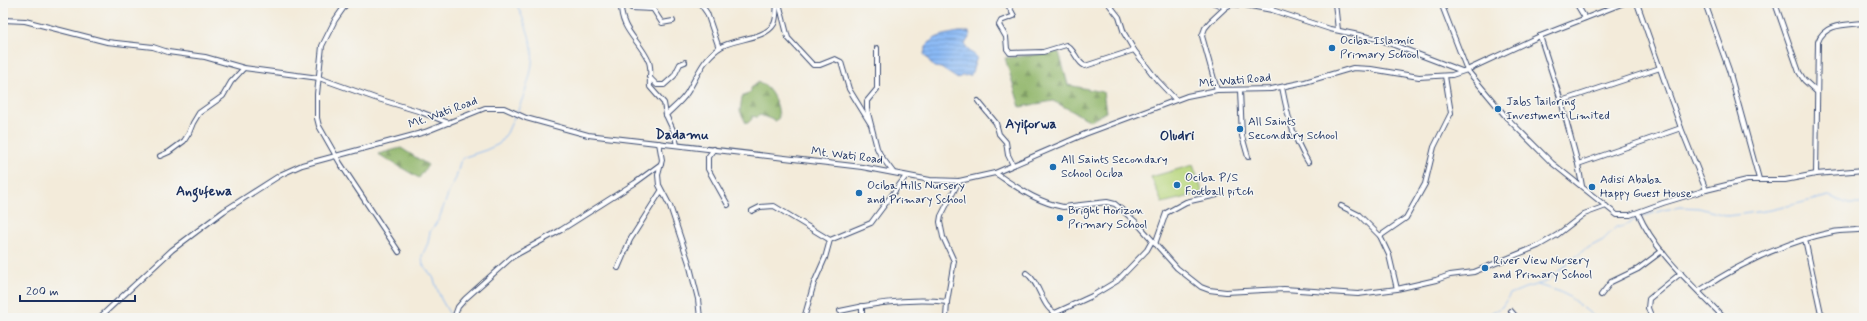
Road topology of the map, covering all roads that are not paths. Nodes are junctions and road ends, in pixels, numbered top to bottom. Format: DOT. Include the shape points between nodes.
graph roads {
  1 [pos="347,3"];
  2 [pos="621,3"];
  3 [pos="626,3"];
  4 [pos="700,3"];
  5 [pos="778,3"];
  6 [pos="1007,3"];
  7 [pos="1108,3"];
  8 [pos="1214,3"];
  9 [pos="1271,3"];
  10 [pos="1335,3"];
  11 [pos="1442,3"];
  12 [pos="1576,3"];
  13 [pos="1624,3"];
  14 [pos="1637,3"];
  15 [pos="1705,3"];
  16 [pos="1775,3"];
  17 [pos="1226,7"];
  18 [pos="1272,10"];
  19 [pos="1585,18"];
  20 [pos="3,20"];
  21 [pos="673,21"];
  22 [pos="1864,23"];
  23 [pos="1338,30"];
  24 [pos="1540,36"];
  25 [pos="718,48"];
  26 [pos="877,48"];
  27 [pos="1134,50"];
  28 [pos="685,62"];
  29 [pos="244,68"];
  30 [pos="1660,68"];
  31 [pos="1465,71"];
  32 [pos="650,76"];
  33 [pos="1445,76"];
  34 [pos="319,78"];
  35 [pos="1282,87"];
  36 [pos="1217,90"];
  37 [pos="1240,90"];
  38 [pos="1817,92"];
  39 [pos="1175,99"];
  40 [pos="978,101"];
  41 [pos="1561,101"];
  42 [pos="666,115"];
  43 [pos="870,123"];
  44 [pos="450,124"];
  45 [pos="1681,128"];
  46 [pos="659,143"];
  47 [pos="677,145"];
  48 [pos="714,149"];
  49 [pos="160,156"];
  50 [pos="337,156"];
  51 [pos="1248,157"];
  52 [pos="1308,162"];
  53 [pos="661,164"];
  54 [pos="1578,164"];
  55 [pos="1013,165"];
  56 [pos="1864,170"];
  57 [pos="893,172"];
  58 [pos="995,173"];
  59 [pos="1816,174"];
  60 [pos="906,176"];
  61 [pos="1759,179"];
  62 [pos="959,182"];
  63 [pos="1582,186"];
  64 [pos="1706,190"];
  65 [pos="661,191"];
  66 [pos="1217,195"];
  67 [pos="728,205"];
  68 [pos="1341,206"];
  69 [pos="1606,206"];
  70 [pos="752,211"];
  71 [pos="1638,213"];
  72 [pos="1864,230"];
  73 [pos="1380,236"];
  74 [pos="1805,239"];
  75 [pos="830,240"];
  76 [pos="1153,242"];
  77 [pos="1662,251"];
  78 [pos="399,252"];
  79 [pos="618,268"];
  80 [pos="1026,273"];
  81 [pos="1681,273"];
  82 [pos="1397,289"];
  83 [pos="1699,291"];
  84 [pos="1601,295"];
  85 [pos="947,302"];
  86 [pos="862,306"];
  87 [pos="840,311"];
  88 [pos="1511,311"];
  89 [pos="805,315"];
  90 [pos="99,318"];
  91 [pos="454,318"];
  92 [pos="700,318"];
  93 [pos="862,318"];
  94 [pos="946,318"];
  95 [pos="1517,318"];
  96 [pos="1652,318"];
  97 [pos="1724,318"];
  98 [pos="1822,318"];
  1 -- 34 [label="street" via="322,46"];
  2 -- 32 [label="street" via="621,14 630,34 650,64"];
  3 -- 21 [label="street" via="631,8 653,9 662,23"];
  4 -- 25 [label="street" via="707,13"];
  5 -- 25 [label="street" via="775,23 766,32"];
  5 -- 43 [label="street" via="790,42 813,65 835,59 841,62 849,89"];
  6 -- 27 [label="street" via="1014,16 1001,21 999,25 1006,37 1008,53 1043,52 1066,45 1085,66"];
  7 -- 27 [label="street" via="1119,17 1124,33"];
  8 -- 17 [label="street"];
  9 -- 18 [label="street"];
  10 -- 23 [label="street"];
  11 -- 31 [label="street"];
  12 -- 19 [label="street"];
  13 -- 19 [label="street, Mt. Wati Road"];
  14 -- 30 [label="street"];
  15 -- 61 [label="street" via="1729,70"];
  16 -- 38 [label="street" via="1799,72"];
  17 -- 18 [label="street" via="1238,4"];
  17 -- 36 [label="street" via="1205,28 1202,36"];
  18 -- 23 [label="street"];
  19 -- 24 [label="street, Mt. Wati Road"];
  20 -- 29 [label="street" via="25,21 107,42 153,47"];
  22 -- 38 [label="street" via="1834,27 1820,35"];
  23 -- 31 [label="street" via="1378,39"];
  24 -- 31 [label="street, Mt. Wati Road"];
  24 -- 41 [label="street"];
  25 -- 42 [label="street" via="701,65 685,96"];
  26 -- 43 [label="street" via="877,89 866,103"];
  27 -- 39 [label="street"];
  28 -- 32 [label="street" via="680,64 674,76 664,85 657,85"];
  29 -- 34 [label="street"];
  29 -- 49 [label="street" via="222,96 199,112 184,140"];
  30 -- 41 [label="street"];
  30 -- 45 [label="street"];
  31 -- 33 [label="street, Mt. Wati Road"];
  31 -- 63 [label="street" via="1521,132 1560,170"];
  32 -- 42 [label="street" via="650,87 664,103"];
  33 -- 35 [label="street, Mt. Wati Road" via="1415,76 1371,68 1353,68"];
  33 -- 73 [label="street" via="1451,113 1434,147 1425,184 1406,218"];
  34 -- 44 [label="street"];
  34 -- 50 [label="street" via="317,118"];
  35 -- 37 [label="street, Mt. Wati Road"];
  35 -- 52 [label="street" via="1291,130"];
  36 -- 37 [label="street, Mt. Wati Road"];
  36 -- 39 [label="street, Mt. Wati Road"];
  37 -- 51 [label="street" via="1242,136"];
  38 -- 59 [label="street"];
  39 -- 55 [label="street, Mt. Wati Road"];
  40 -- 55 [label="street" via="996,123 999,134 1006,142"];
  41 -- 54 [label="street"];
  42 -- 47 [label="street"];
  43 -- 57 [label="street" via="881,156"];
  44 -- 46 [label="street, Mt. Wati Road" via="485,108 504,108 526,118 574,132"];
  44 -- 50 [label="street, Mt. Wati Road"];
  45 -- 54 [label="street"];
  45 -- 64 [label="street"];
  46 -- 47 [label="street, Mt. Wati Road"];
  46 -- 53 [label="street"];
  47 -- 48 [label="street, Mt. Wati Road"];
  48 -- 57 [label="street, Mt. Wati Road"];
  48 -- 67 [label="street" via="708,157 708,169"];
  50 -- 78 [label="street"];
  50 -- 90 [label="street, Mt. Wati Road" via="302,165 282,174 224,211 172,250"];
  53 -- 65 [label="street" via="658,175"];
  53 -- 91 [label="street" via="635,184 512,257 465,299 458,307"];
  54 -- 63 [label="street"];
  55 -- 58 [label="street, Mt. Wati Road"];
  56 -- 59 [label="street"];
  57 -- 60 [label="street, Mt. Wati Road"];
  58 -- 62 [label="street, Mt. Wati Road"];
  58 -- 76 [label="street" via="1036,199 1056,206 1107,202 1115,204 1131,217"];
  59 -- 61 [label="street" via="1785,180"];
  60 -- 62 [label="street, Mt. Wati Road"];
  60 -- 75 [label="street" via="871,223"];
  61 -- 64 [label="street"];
  62 -- 85 [label="street" via="940,222 943,237 954,261"];
  63 -- 69 [label="street"];
  64 -- 71 [label="street"];
  65 -- 79 [label="street" via="630,240"];
  65 -- 92 [label="street" via="670,206 689,263"];
  66 -- 76 [label="street" via="1186,202 1166,213"];
  68 -- 73 [label="street" via="1359,215"];
  69 -- 71 [label="street" via="1617,215 1630,216"];
  69 -- 82 [label="street" via="1581,216 1538,246 1480,270"];
  70 -- 75 [label="street" via="760,207 774,206"];
  71 -- 77 [label="street" via="1650,236"];
  72 -- 74 [label="street" via="1835,232"];
  73 -- 82 [label="street" via="1389,255"];
  74 -- 83 [label="street" via="1727,273"];
  74 -- 98 [label="street"];
  75 -- 89 [label="street"];
  76 -- 80 [label="street" via="1117,281 1055,313"];
  76 -- 82 [label="street" via="1185,275 1209,290 1226,292 1284,289 1358,294"];
  77 -- 81 [label="street"];
  77 -- 84 [label="street" via="1638,268 1611,282"];
  81 -- 83 [label="street"];
  81 -- 96 [label="street" via="1649,299 1648,308"];
  83 -- 97 [label="street"];
  85 -- 86 [label="street" via="898,302"];
  85 -- 94 [label="street"];
  86 -- 87 [label="street"];
  86 -- 93 [label="street"];
  88 -- 95 [label="street"];
}
